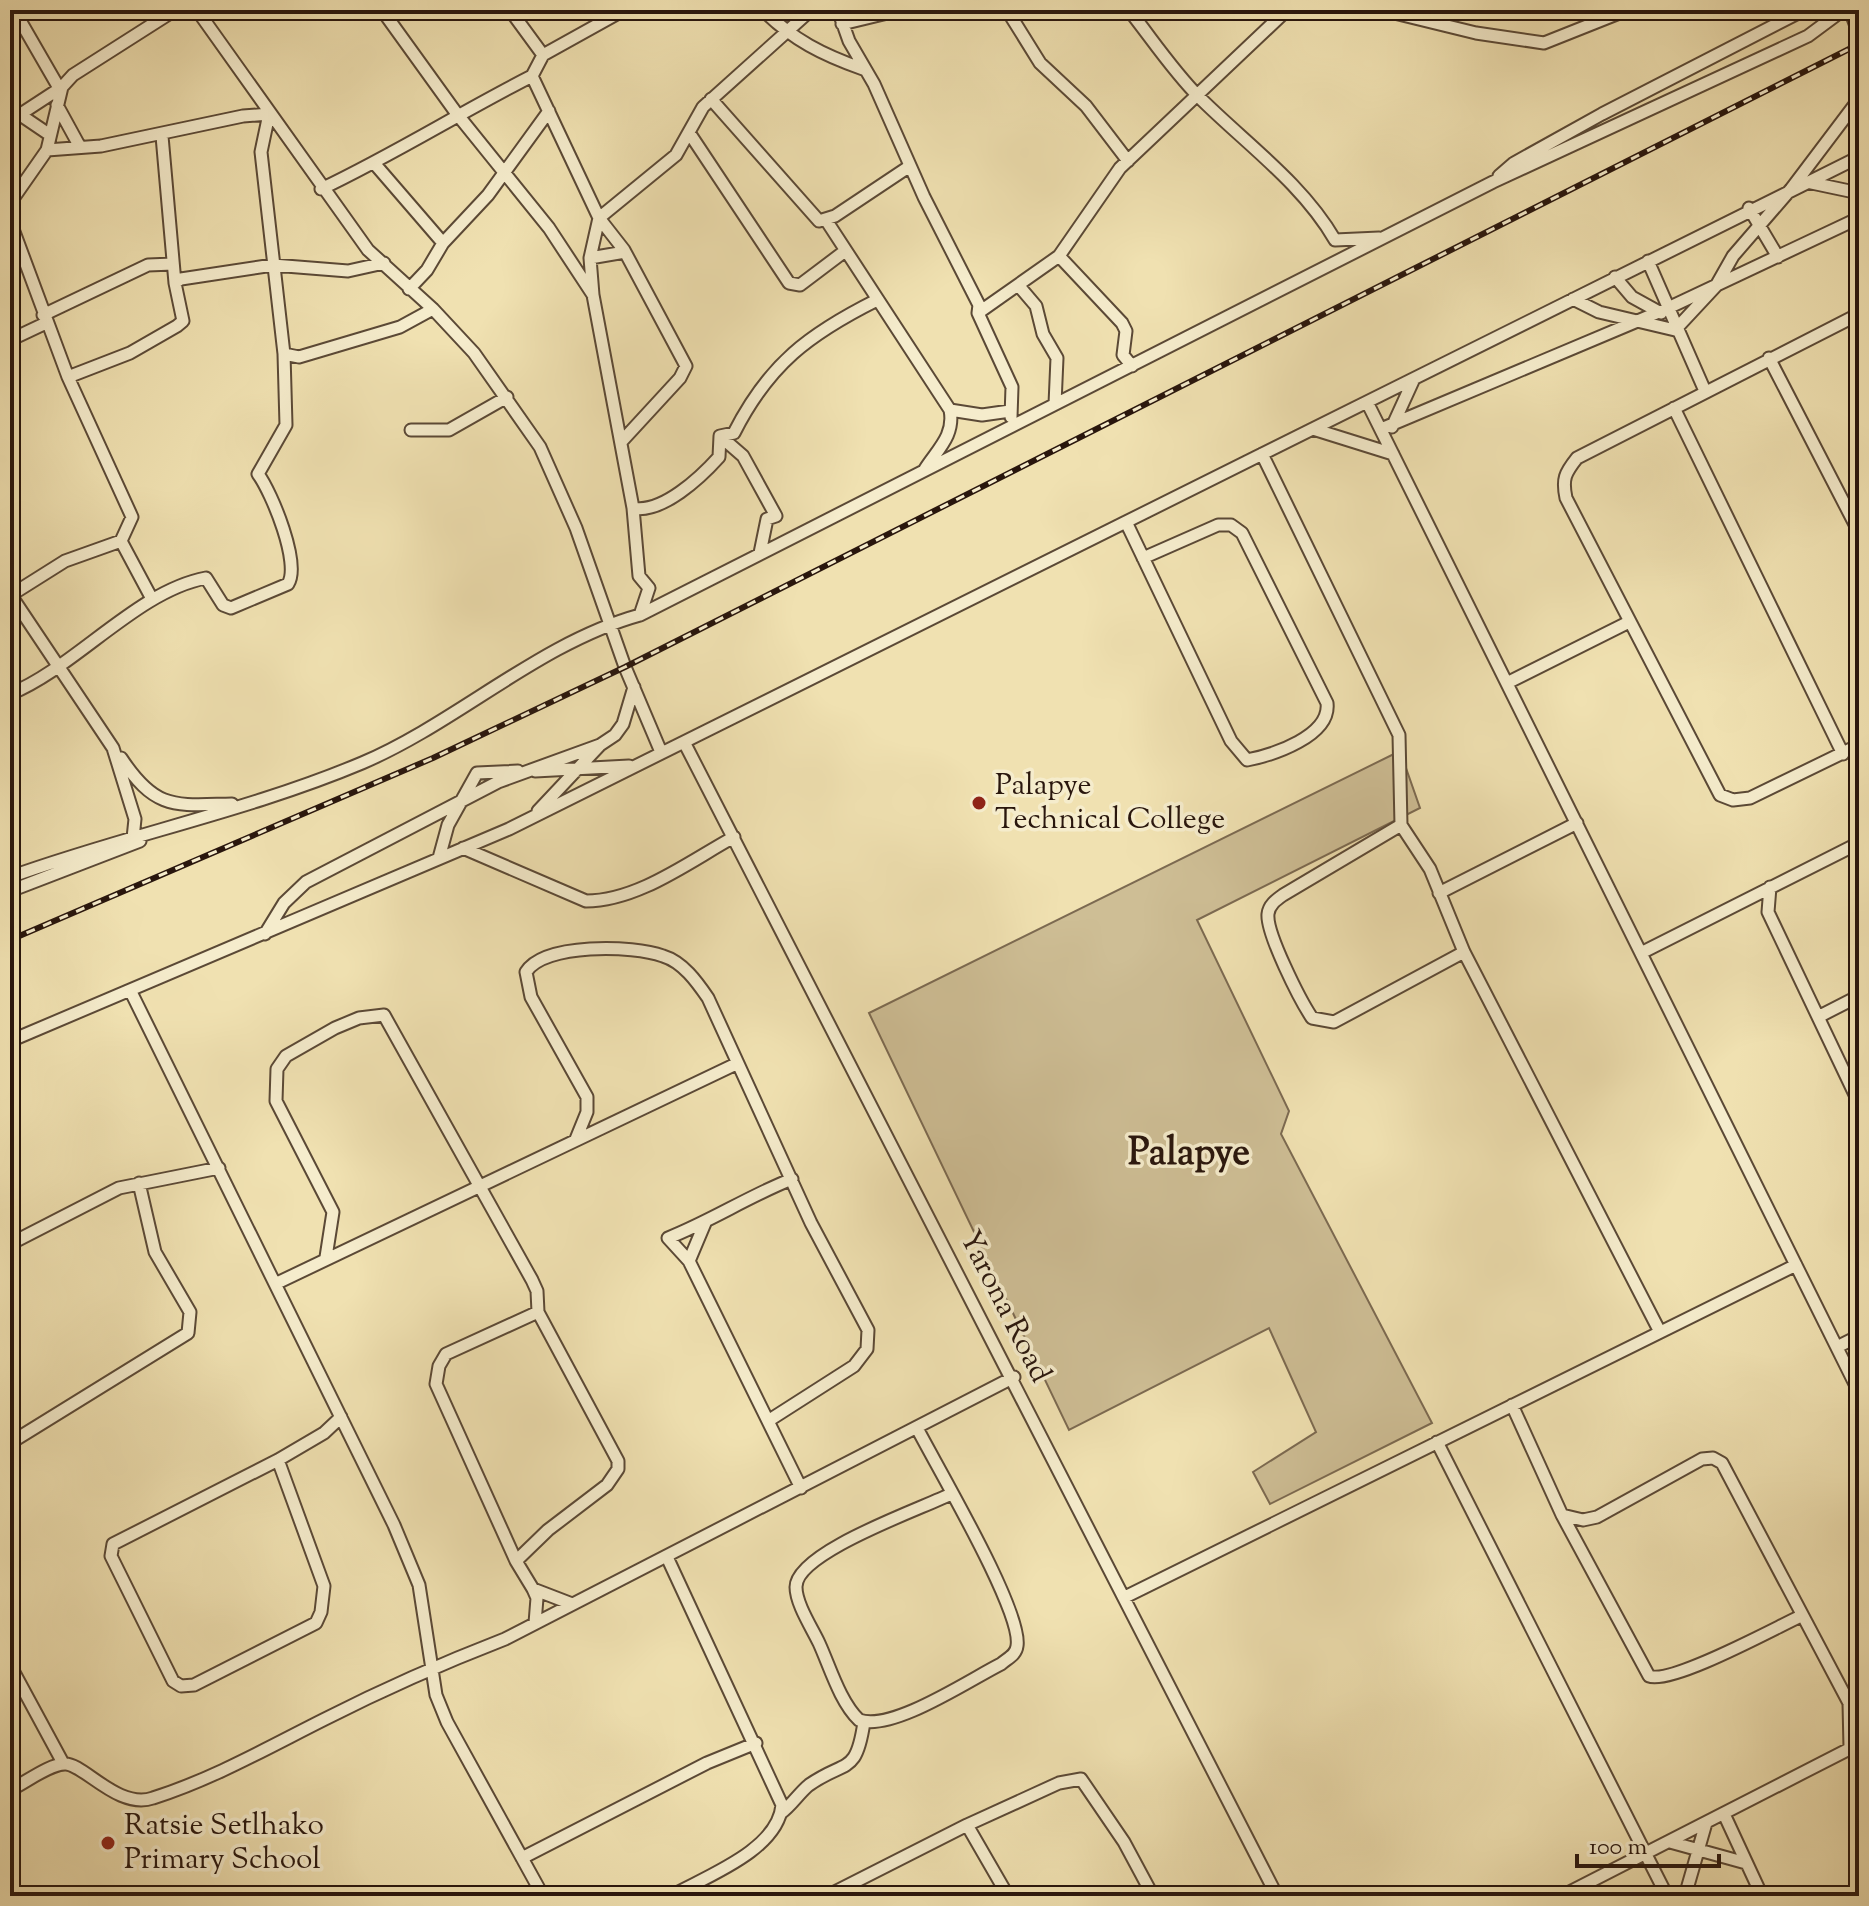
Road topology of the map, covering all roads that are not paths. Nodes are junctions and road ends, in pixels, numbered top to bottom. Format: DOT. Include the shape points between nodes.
graph roads {
  1 [pos="14,10"];
  2 [pos="175,10"];
  3 [pos="197,10"];
  4 [pos="382,10"];
  5 [pos="510,10"];
  6 [pos="624,10"];
  7 [pos="763,10"];
  8 [pos="811,10"];
  9 [pos="838,10"];
  10 [pos="900,10"];
  11 [pos="1007,10"];
  12 [pos="1129,10"];
  13 [pos="1287,10"];
  14 [pos="1382,10"];
  15 [pos="1627,10"];
  16 [pos="1804,10"];
  17 [pos="1843,10"];
  18 [pos="1850,10"];
  19 [pos="842,24"];
  20 [pos="785,32"];
  21 [pos="1859,34"];
  22 [pos="543,55"];
  23 [pos="863,69"];
  24 [pos="532,76"];
  25 [pos="60,88"];
  26 [pos="1197,95"];
  27 [pos="711,99"];
  28 [pos="1859,99"];
  29 [pos="56,105"];
  30 [pos="549,111"];
  31 [pos="269,114"];
  32 [pos="457,114"];
  33 [pos="14,118"];
  34 [pos="690,134"];
  35 [pos="50,135"];
  36 [pos="162,136"];
  37 [pos="1555,141"];
  38 [pos="80,147"];
  39 [pos="47,150"];
  40 [pos="1552,157"];
  41 [pos="1859,157"];
  42 [pos="1128,161"];
  43 [pos="374,163"];
  44 [pos="910,166"];
  45 [pos="504,173"];
  46 [pos="1493,182"];
  47 [pos="1806,182"];
  48 [pos="321,189"];
  49 [pos="1791,189"];
  50 [pos="1859,193"];
  51 [pos="10,203"];
  52 [pos="1749,208"];
  53 [pos="599,218"];
  54 [pos="1859,218"];
  55 [pos="826,220"];
  56 [pos="10,221"];
  57 [pos="1760,227"];
  58 [pos="1387,237"];
  59 [pos="443,243"];
  60 [pos="845,251"];
  61 [pos="625,252"];
  62 [pos="1059,256"];
  63 [pos="1778,257"];
  64 [pos="590,258"];
  65 [pos="1648,261"];
  66 [pos="384,263"];
  67 [pos="173,264"];
  68 [pos="273,265"];
  69 [pos="1615,277"];
  70 [pos="175,283"];
  71 [pos="1019,286"];
  72 [pos="1716,286"];
  73 [pos="409,289"];
  74 [pos="593,295"];
  75 [pos="1573,299"];
  76 [pos="877,300"];
  77 [pos="433,309"];
  78 [pos="1664,312"];
  79 [pos="978,313"];
  80 [pos="1859,314"];
  81 [pos="45,319"];
  82 [pos="1634,322"];
  83 [pos="1675,330"];
  84 [pos="10,340"];
  85 [pos="284,354"];
  86 [pos="1769,358"];
  87 [pos="1132,366"];
  88 [pos="68,377"];
  89 [pos="1414,380"];
  90 [pos="1705,391"];
  91 [pos="507,397"];
  92 [pos="1055,404"];
  93 [pos="1368,404"];
  94 [pos="1674,408"];
  95 [pos="950,410"];
  96 [pos="1010,411"];
  97 [pos="1393,424"];
  98 [pos="1014,425"];
  99 [pos="1313,429"];
  100 [pos="1381,429"];
  101 [pos="411,430"];
  102 [pos="720,436"];
  103 [pos="622,441"];
  104 [pos="1391,449"];
  105 [pos="1262,454"];
  106 [pos="925,470"];
  107 [pos="633,508"];
  108 [pos="1126,522"];
  109 [pos="1859,532"];
  110 [pos="121,541"];
  111 [pos="760,553"];
  112 [pos="1143,558"];
  113 [pos="10,594"];
  114 [pos="152,599"];
  115 [pos="640,615"];
  116 [pos="1629,622"];
  117 [pos="612,623"];
  118 [pos="60,666"];
  119 [pos="1507,683"];
  120 [pos="634,687"];
  121 [pos="10,694"];
  122 [pos="684,742"];
  123 [pos="600,745"];
  124 [pos="1859,745"];
  125 [pos="113,748"];
  126 [pos="661,752"];
  127 [pos="1843,754"];
  128 [pos="633,766"];
  129 [pos="581,768"];
  130 [pos="527,771"];
  131 [pos="245,804"];
  132 [pos="462,804"];
  133 [pos="532,817"];
  134 [pos="1577,823"];
  135 [pos="1401,825"];
  136 [pos="157,831"];
  137 [pos="734,837"];
  138 [pos="133,838"];
  139 [pos="1859,843"];
  140 [pos="463,848"];
  141 [pos="439,858"];
  142 [pos="10,877"];
  143 [pos="1770,887"];
  144 [pos="10,891"];
  145 [pos="1439,893"];
  146 [pos="1745,899"];
  147 [pos="1768,912"];
  148 [pos="265,934"];
  149 [pos="1464,952"];
  150 [pos="1641,953"];
  151 [pos="130,990"];
  152 [pos="1859,996"];
  153 [pos="1818,1017"];
  154 [pos="10,1041"];
  155 [pos="736,1064"];
  156 [pos="1859,1103"];
  157 [pos="576,1139"];
  158 [pos="219,1168"];
  159 [pos="792,1179"];
  160 [pos="139,1183"];
  161 [pos="481,1186"];
  162 [pos="705,1223"];
  163 [pos="10,1244"];
  164 [pos="326,1257"];
  165 [pos="689,1261"];
  166 [pos="1796,1265"];
  167 [pos="275,1284"];
  168 [pos="538,1312"];
  169 [pos="1660,1332"];
  170 [pos="1859,1336"];
  171 [pos="1837,1347"];
  172 [pos="1014,1377"];
  173 [pos="1859,1392"];
  174 [pos="1512,1405"];
  175 [pos="341,1417"];
  176 [pos="768,1421"];
  177 [pos="917,1428"];
  178 [pos="1437,1442"];
  179 [pos="10,1443"];
  180 [pos="278,1460"];
  181 [pos="801,1488"];
  182 [pos="951,1494"];
  183 [pos="1562,1515"];
  184 [pos="667,1557"];
  185 [pos="516,1561"];
  186 [pos="533,1589"];
  187 [pos="1125,1597"];
  188 [pos="572,1604"];
  189 [pos="1801,1616"];
  190 [pos="535,1623"];
  191 [pos="10,1665"];
  192 [pos="431,1667"];
  193 [pos="864,1722"];
  194 [pos="756,1743"];
  195 [pos="1855,1746"];
  196 [pos="63,1763"];
  197 [pos="10,1790"];
  198 [pos="781,1813"];
  199 [pos="1724,1814"];
  200 [pos="1706,1823"];
  201 [pos="967,1825"];
  202 [pos="1669,1841"];
  203 [pos="1697,1848"];
  204 [pos="1645,1853"];
  205 [pos="522,1858"];
  206 [pos="1746,1863"];
  207 [pos="845,1892"];
  208 [pos="543,1896"];
  209 [pos="671,1896"];
  210 [pos="827,1896"];
  211 [pos="1008,1896"];
  212 [pos="1153,1896"];
  213 [pos="1277,1896"];
  214 [pos="1562,1896"];
  215 [pos="1667,1896"];
  216 [pos="1685,1896"];
  217 [pos="1762,1896"];
  1 -- 25 [label="street"];
  2 -- 25 [label="street"];
  3 -- 31 [label="street"];
  4 -- 32 [label="street"];
  5 -- 22 [label="street"];
  6 -- 22 [label="street"];
  7 -- 20 [label="street"];
  8 -- 20 [label="street"];
  9 -- 19 [label="street"];
  10 -- 19 [label="street"];
  11 -- 42 [label="street" via="1040,63 1086,106"];
  12 -- 26 [label="street"];
  13 -- 26 [label="street"];
  14 -- 15 [label="street" via="1544,43"];
  16 -- 37 [label="street"];
  17 -- 40 [label="street" via="1808,36"];
  18 -- 21 [label="street"];
  19 -- 23 [label="street"];
  20 -- 23 [label="street" via="813,51"];
  20 -- 27 [label="street"];
  22 -- 24 [label="street"];
  23 -- 44 [label="street"];
  24 -- 30 [label="street"];
  24 -- 32 [label="street"];
  25 -- 29 [label="street"];
  25 -- 33 [label="street"];
  26 -- 42 [label="street"];
  26 -- 58 [label="street" via="1287,179 1335,240"];
  27 -- 34 [label="street"];
  27 -- 55 [label="street" via="813,216"];
  28 -- 49 [label="street"];
  29 -- 35 [label="street"];
  29 -- 38 [label="street"];
  30 -- 45 [label="street"];
  30 -- 53 [label="street"];
  31 -- 36 [label="street"];
  31 -- 48 [label="street"];
  31 -- 68 [label="street" via="261,152"];
  32 -- 43 [label="street"];
  32 -- 45 [label="street"];
  33 -- 35 [label="street"];
  34 -- 53 [label="street" via="676,155"];
  34 -- 60 [label="street" via="789,283 800,285"];
  35 -- 39 [label="street"];
  36 -- 38 [label="street"];
  36 -- 67 [label="street"];
  37 -- 40 [label="street"];
  37 -- 46 [label="street" via="1514,163"];
  38 -- 39 [label="street"];
  39 -- 51 [label="street"];
  40 -- 46 [label="street"];
  41 -- 47 [label="street"];
  42 -- 62 [label="street"];
  43 -- 48 [label="street"];
  43 -- 59 [label="street"];
  44 -- 55 [label="street"];
  44 -- 79 [label="street" via="979,305"];
  45 -- 59 [label="street"];
  45 -- 74 [label="street"];
  46 -- 58 [label="street"];
  47 -- 49 [label="street"];
  47 -- 50 [label="street"];
  48 -- 66 [label="street"];
  49 -- 52 [label="street"];
  49 -- 57 [label="street"];
  52 -- 57 [label="street"];
  52 -- 65 [label="street"];
  53 -- 61 [label="street"];
  53 -- 64 [label="street"];
  54 -- 63 [label="street"];
  55 -- 60 [label="street"];
  56 -- 81 [label="street"];
  57 -- 63 [label="street"];
  57 -- 72 [label="street" via="1733,256"];
  58 -- 87 [label="street"];
  59 -- 73 [label="street"];
  60 -- 76 [label="street"];
  61 -- 64 [label="street"];
  61 -- 103 [label="street" via="686,366"];
  62 -- 71 [label="street"];
  62 -- 87 [label="street" via="1122,323 1123,355"];
  63 -- 72 [label="street"];
  64 -- 74 [label="street"];
  65 -- 69 [label="street"];
  65 -- 78 [label="street"];
  66 -- 68 [label="street" via="348,271"];
  66 -- 73 [label="street"];
  67 -- 70 [label="street"];
  67 -- 81 [label="street" via="148,265"];
  68 -- 70 [label="street"];
  68 -- 85 [label="street"];
  69 -- 75 [label="street"];
  69 -- 78 [label="street" via="1632,297"];
  70 -- 88 [label="street" via="183,315 177,326 130,353"];
  71 -- 79 [label="street"];
  71 -- 92 [label="street" via="1036,306 1057,358"];
  72 -- 78 [label="street"];
  72 -- 83 [label="street"];
  73 -- 77 [label="street"];
  74 -- 103 [label="street"];
  75 -- 82 [label="street"];
  75 -- 89 [label="street"];
  76 -- 95 [label="street"];
  76 -- 102 [label="street" via="834,322 794,352 755,392 734,433"];
  77 -- 85 [label="street" via="400,327 299,357"];
  77 -- 91 [label="street"];
  78 -- 82 [label="street"];
  78 -- 83 [label="street"];
  79 -- 96 [label="street" via="1012,387"];
  80 -- 86 [label="street"];
  81 -- 84 [label="street"];
  81 -- 88 [label="street"];
  82 -- 83 [label="street"];
  82 -- 97 [label="street"];
  83 -- 90 [label="street"];
  85 -- 114 [label="street" via="286,425 258,474 270,490 293,577 288,584 231,608 223,605 206,578"];
  86 -- 90 [label="street"];
  86 -- 109 [label="street"];
  87 -- 92 [label="street"];
  88 -- 110 [label="street" via="132,517"];
  89 -- 93 [label="street"];
  89 -- 97 [label="street"];
  90 -- 94 [label="street"];
  91 -- 101 [label="street" via="449,430"];
  91 -- 117 [label="street" via="557,479"];
  92 -- 98 [label="street"];
  93 -- 99 [label="street"];
  93 -- 100 [label="street"];
  94 -- 116 [label="street" via="1577,458 1564,474 1566,498"];
  94 -- 127 [label="street"];
  95 -- 96 [label="street" via="982,415"];
  95 -- 106 [label="street" via="953,425"];
  96 -- 98 [label="street"];
  97 -- 100 [label="street"];
  97 -- 104 [label="street"];
  98 -- 106 [label="street"];
  99 -- 104 [label="street"];
  99 -- 105 [label="street"];
  100 -- 104 [label="street"];
  102 -- 107 [label="street" via="719,457 707,469 660,504"];
  102 -- 111 [label="street" via="743,456 776,516 767,519"];
  103 -- 107 [label="street"];
  104 -- 119 [label="street"];
  105 -- 108 [label="street"];
  105 -- 135 [label="street" via="1399,735"];
  106 -- 111 [label="street"];
  107 -- 115 [label="street" via="639,576 649,588"];
  108 -- 112 [label="street"];
  108 -- 122 [label="street"];
  110 -- 113 [label="street" via="65,561"];
  110 -- 114 [label="street"];
  111 -- 115 [label="street"];
  112 -- 112 [label="street" via="1240,755 1247,760 1269,755 1322,724 1327,703 1242,533 1231,525 1218,525"];
  113 -- 118 [label="street"];
  114 -- 118 [label="street"];
  115 -- 117 [label="street"];
  116 -- 119 [label="street"];
  116 -- 127 [label="street" via="1720,795 1750,798"];
  117 -- 120 [label="street"];
  117 -- 131 [label="street" via="363,763"];
  118 -- 121 [label="street"];
  118 -- 125 [label="street"];
  119 -- 134 [label="street"];
  120 -- 123 [label="street" via="623,724"];
  120 -- 126 [label="street"];
  122 -- 126 [label="street"];
  122 -- 137 [label="street, Yarona Road"];
  123 -- 129 [label="street"];
  123 -- 130 [label="street"];
  124 -- 127 [label="street"];
  125 -- 131 [label="street" via="150,794 185,807"];
  125 -- 138 [label="street" via="135,819"];
  126 -- 128 [label="street"];
  128 -- 129 [label="street"];
  128 -- 133 [label="street"];
  129 -- 130 [label="street"];
  129 -- 133 [label="street"];
  130 -- 132 [label="street"];
  130 -- 132 [label="street" via="477,773"];
  131 -- 136 [label="street"];
  132 -- 141 [label="street" via="448,825"];
  132 -- 148 [label="street" via="306,882 284,903"];
  133 -- 140 [label="street"];
  134 -- 145 [label="street"];
  134 -- 150 [label="street"];
  135 -- 145 [label="street"];
  135 -- 149 [label="street" via="1269,907 1267,919 1290,977 1312,1018 1334,1022"];
  136 -- 138 [label="street"];
  136 -- 144 [label="street" via="88,864"];
  137 -- 140 [label="street" via="604,901 586,901"];
  137 -- 172 [label="street, Yarona Road"];
  138 -- 142 [label="street"];
  139 -- 143 [label="street"];
  140 -- 141 [label="street"];
  141 -- 148 [label="street"];
  143 -- 146 [label="street"];
  143 -- 147 [label="street"];
  145 -- 149 [label="street"];
  146 -- 147 [label="street"];
  146 -- 150 [label="street"];
  147 -- 153 [label="street"];
  148 -- 151 [label="street"];
  149 -- 169 [label="street"];
  150 -- 166 [label="street"];
  151 -- 154 [label="street"];
  151 -- 158 [label="street"];
  152 -- 153 [label="street"];
  153 -- 156 [label="street"];
  155 -- 157 [label="street"];
  155 -- 157 [label="street" via="708,998 669,958 597,950 536,959 526,972 529,992 587,1097"];
  155 -- 159 [label="street"];
  157 -- 161 [label="street"];
  158 -- 160 [label="street"];
  158 -- 167 [label="street"];
  159 -- 162 [label="street"];
  159 -- 176 [label="street" via="868,1330 867,1349 841,1377"];
  160 -- 163 [label="street" via="119,1188"];
  160 -- 179 [label="street" via="155,1252 190,1312 188,1333"];
  161 -- 164 [label="street"];
  161 -- 164 [label="street" via="387,1017 375,1014 335,1028 282,1060 274,1092 329,1198 334,1225"];
  161 -- 168 [label="street" via="537,1291"];
  162 -- 165 [label="street"];
  162 -- 165 [label="street" via="668,1238"];
  164 -- 167 [label="street"];
  165 -- 176 [label="street"];
  166 -- 169 [label="street"];
  166 -- 171 [label="street"];
  167 -- 175 [label="street"];
  168 -- 185 [label="street" via="618,1469 607,1485"];
  168 -- 185 [label="street" via="446,1354 437,1375 442,1400"];
  169 -- 174 [label="street"];
  170 -- 171 [label="street"];
  171 -- 173 [label="street"];
  172 -- 177 [label="street"];
  172 -- 187 [label="street, Yarona Road"];
  174 -- 178 [label="street"];
  174 -- 183 [label="street"];
  175 -- 180 [label="street"];
  175 -- 192 [label="street" via="419,1585"];
  176 -- 181 [label="street"];
  177 -- 181 [label="street"];
  177 -- 182 [label="street"];
  178 -- 187 [label="street"];
  178 -- 204 [label="street"];
  180 -- 180 [label="street" via="116,1540 111,1548 173,1681 181,1686 194,1685 316,1623 321,1612 324,1586"];
  181 -- 184 [label="street"];
  182 -- 193 [label="street" via="812,1561 797,1579 796,1590 834,1677 855,1716"];
  182 -- 193 [label="street" via="1012,1609 1016,1652 900,1715 876,1724"];
  183 -- 189 [label="street" via="1652,1678 1689,1669"];
  183 -- 189 [label="street" via="1597,1517 1702,1459 1713,1458 1731,1475"];
  184 -- 188 [label="street"];
  184 -- 194 [label="street"];
  185 -- 186 [label="street"];
  186 -- 188 [label="street"];
  186 -- 190 [label="street"];
  187 -- 213 [label="street, Yarona Road"];
  188 -- 190 [label="street"];
  189 -- 195 [label="street" via="1849,1703"];
  190 -- 192 [label="street"];
  191 -- 196 [label="street"];
  192 -- 196 [label="street" via="261,1752 149,1800 105,1789"];
  192 -- 205 [label="street" via="447,1722"];
  193 -- 198 [label="street" via="857,1755 847,1766 805,1788"];
  194 -- 198 [label="street"];
  194 -- 205 [label="street"];
  195 -- 199 [label="street"];
  196 -- 197 [label="street"];
  198 -- 209 [label="street" via="763,1843"];
  199 -- 200 [label="street"];
  199 -- 206 [label="street"];
  200 -- 202 [label="street"];
  200 -- 203 [label="street"];
  201 -- 207 [label="street"];
  201 -- 211 [label="street"];
  201 -- 212 [label="street" via="1059,1783 1081,1779"];
  202 -- 203 [label="street"];
  202 -- 204 [label="street"];
  203 -- 206 [label="street"];
  203 -- 216 [label="street"];
  204 -- 214 [label="street"];
  204 -- 215 [label="street"];
  205 -- 208 [label="street"];
  206 -- 217 [label="street"];
  207 -- 210 [label="street"];
}
